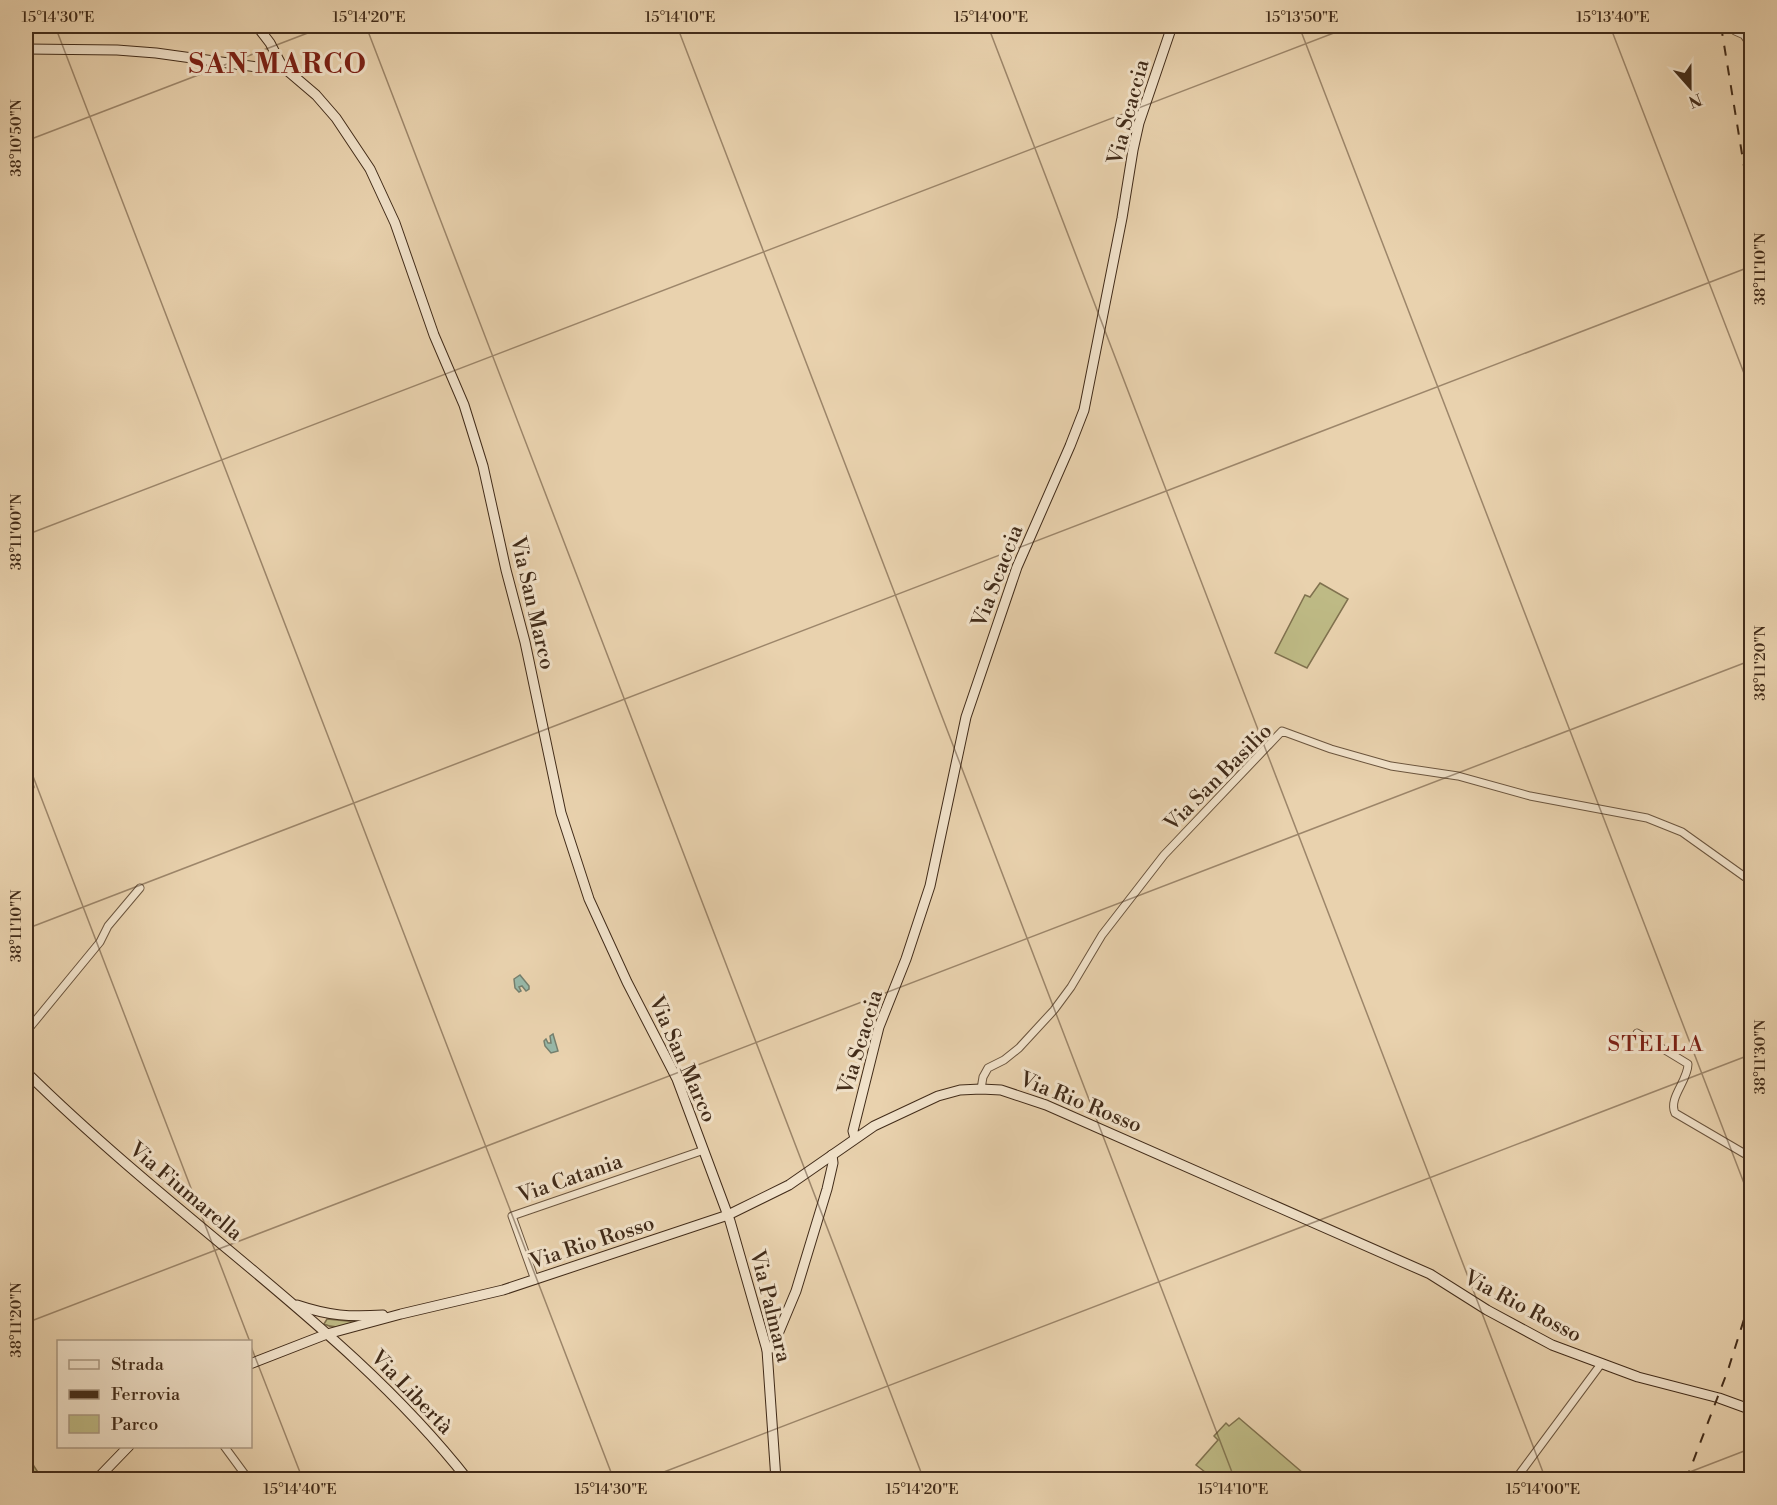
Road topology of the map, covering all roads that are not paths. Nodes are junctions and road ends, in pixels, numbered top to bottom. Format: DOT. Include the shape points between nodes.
graph roads {
  1 [pos="257,26"];
  2 [pos="1172,26"];
  3 [pos="1735,31"];
  4 [pos="1752,47"];
  5 [pos="26,49"];
  6 [pos="282,66"];
  7 [pos="1752,882"];
  8 [pos="140,888"];
  9 [pos="26,1032"];
  10 [pos="1637,1033"];
  11 [pos="26,1071"];
  12 [pos="981,1089"];
  13 [pos="855,1138"];
  14 [pos="704,1150"];
  15 [pos="832,1155"];
  16 [pos="1752,1158"];
  17 [pos="728,1215"];
  18 [pos="535,1280"];
  19 [pos="293,1304"];
  20 [pos="324,1314"];
  21 [pos="401,1314"];
  22 [pos="317,1325"];
  23 [pos="327,1334"];
  24 [pos="767,1350"];
  25 [pos="252,1363"];
  26 [pos="1602,1364"];
  27 [pos="1752,1410"];
  28 [pos="127,1448"];
  29 [pos="226,1448"];
  30 [pos="96,1479"];
  31 [pos="249,1479"];
  32 [pos="468,1479"];
  33 [pos="776,1479"];
  34 [pos="1515,1479"];
  1 -- 6 [label="street, Via San Marco"];
  2 -- 13 [label="street, Via Scaccia" via="1139,123 1084,410 1017,567 966,717 930,886 879,1027 853,1131"];
  3 -- 4 [label="street" via="1744,35"];
  5 -- 6 [label="street" via="117,50 264,68"];
  6 -- 14 [label="street, Via San Marco" via="336,118 370,169 395,223 474,435 525,642 561,813 589,899 677,1079"];
  7 -- 12 [label="street, Via San Basilio" via="1682,832 1647,818 1530,796 1458,776 1391,766 1282,731 1164,855 1102,935 1054,1010 1018,1048 988,1068"];
  8 -- 9 [label="street"];
  10 -- 16 [label="street" via="1688,1064 1672,1108 1679,1118"];
  11 -- 19 [label="street, Via Fiumarella" via="111,1152"];
  12 -- 13 [label="street, Via Rio Rosso" via="938,1096"];
  12 -- 26 [label="street, Via Rio Rosso" via="1020,1095 1154,1151 1430,1274 1518,1328"];
  13 -- 15 [label="street, Via Rio Rosso"];
  14 -- 17 [label="street, Via San Marco"];
  14 -- 18 [label="street, Via Catania" via="512,1216"];
  15 -- 17 [label="street, Via Rio Rosso" via="782,1190"];
  15 -- 24 [label="street" via="827,1189 796,1291 773,1346"];
  17 -- 18 [label="street, Via Rio Rosso"];
  17 -- 24 [label="street, Via Palmara"];
  18 -- 21 [label="street, Via Rio Rosso"];
  19 -- 20 [label="street"];
  19 -- 22 [label="street, Via Fiumarella"];
  20 -- 21 [label="street"];
  20 -- 22 [label="street"];
  21 -- 23 [label="street"];
  22 -- 23 [label="street, Via Fiumarella"];
  23 -- 25 [label="street"];
  23 -- 32 [label="street, Via Libertà" via="411,1411"];
  24 -- 33 [label="street, Via Palmara"];
  26 -- 27 [label="street, Via Rio Rosso"];
  26 -- 34 [label="street"];
  28 -- 30 [label="street"];
  29 -- 31 [label="street"];
}
